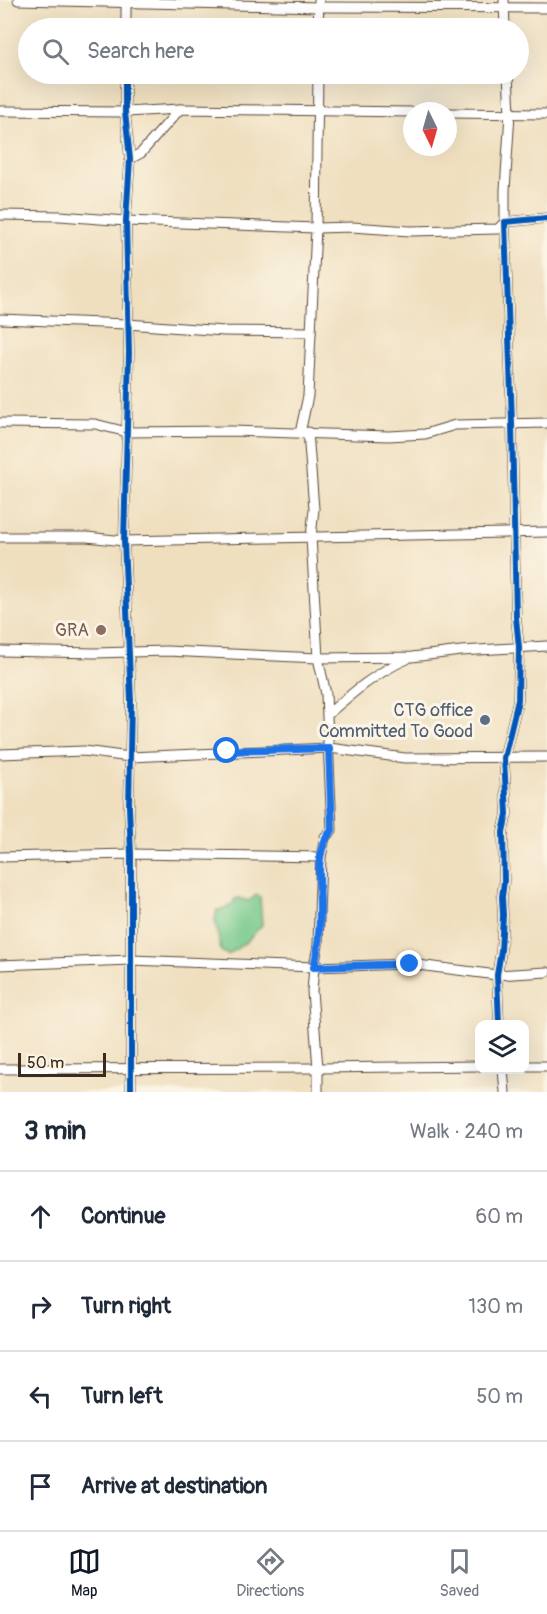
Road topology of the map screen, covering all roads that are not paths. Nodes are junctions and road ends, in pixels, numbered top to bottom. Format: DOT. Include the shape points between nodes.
graph roads {
  1 [pos="18,0"];
  2 [pos="227,0"];
  3 [pos="126,1"];
  4 [pos="319,3"];
  5 [pos="216,4"];
  6 [pos="504,4"];
  7 [pos="547,8"];
  8 [pos="126,18"];
  9 [pos="318,18"];
  10 [pos="125,84"];
  11 [pos="318,84"];
  12 [pos="508,84"];
  13 [pos="180,109"];
  14 [pos="317,110"];
  15 [pos="0,111"];
  16 [pos="125,112"];
  17 [pos="403,112"];
  18 [pos="457,113"];
  19 [pos="510,114"];
  20 [pos="547,114"];
  21 [pos="130,159"];
  22 [pos="0,215"];
  23 [pos="547,218"];
  24 [pos="126,221"];
  25 [pos="506,222"];
  26 [pos="316,228"];
  27 [pos="0,319"];
  28 [pos="127,324"];
  29 [pos="311,332"];
  30 [pos="0,423"];
  31 [pos="512,423"];
  32 [pos="547,423"];
  33 [pos="127,432"];
  34 [pos="304,433"];
  35 [pos="547,532"];
  36 [pos="515,533"];
  37 [pos="0,537"];
  38 [pos="311,537"];
  39 [pos="124,541"];
  40 [pos="547,645"];
  41 [pos="519,647"];
  42 [pos="0,651"];
  43 [pos="129,652"];
  44 [pos="412,657"];
  45 [pos="318,658"];
  46 [pos="328,714"];
  47 [pos="329,748"];
  48 [pos="0,754"];
  49 [pos="130,757"];
  50 [pos="547,757"];
  51 [pos="504,758"];
  52 [pos="131,854"];
  53 [pos="0,857"];
  54 [pos="321,857"];
  55 [pos="131,960"];
  56 [pos="0,965"];
  57 [pos="314,967"];
  58 [pos="547,972"];
  59 [pos="497,975"];
  60 [pos="499,1020"];
  61 [pos="475,1066"];
  62 [pos="529,1066"];
  63 [pos="547,1066"];
  64 [pos="318,1068"];
  65 [pos="0,1069"];
  66 [pos="131,1069"];
  67 [pos="503,1074"];
  68 [pos="131,1092"];
  69 [pos="318,1092"];
  70 [pos="505,1092"];
  1 -- 3 [label="street"];
  2 -- 5 [label="street"];
  3 -- 5 [label="street"];
  3 -- 8 [label="street"];
  4 -- 5 [label="street"];
  4 -- 6 [label="street"];
  4 -- 9 [label="street"];
  6 -- 7 [label="street"];
  10 -- 16 [label="street"];
  11 -- 14 [label="street"];
  12 -- 19 [label="street"];
  13 -- 14 [label="street"];
  13 -- 16 [label="street"];
  13 -- 21 [label="street" via="141,153"];
  14 -- 17 [label="street"];
  14 -- 26 [label="street"];
  15 -- 16 [label="street"];
  16 -- 21 [label="street"];
  18 -- 19 [label="street"];
  19 -- 20 [label="street"];
  19 -- 25 [label="street"];
  21 -- 24 [label="street"];
  22 -- 24 [label="street"];
  23 -- 25 [label="street"];
  24 -- 26 [label="street"];
  24 -- 28 [label="street"];
  25 -- 26 [label="street" via="498,229"];
  25 -- 31 [label="street"];
  26 -- 29 [label="street"];
  27 -- 28 [label="street"];
  28 -- 29 [label="street"];
  28 -- 33 [label="street"];
  29 -- 34 [label="street"];
  30 -- 33 [label="street" via="95,424"];
  31 -- 32 [label="street"];
  31 -- 34 [label="street" via="455,425 425,434"];
  31 -- 36 [label="street"];
  33 -- 34 [label="street"];
  33 -- 39 [label="street"];
  34 -- 38 [label="street" via="314,509"];
  35 -- 36 [label="street"];
  36 -- 38 [label="street"];
  36 -- 41 [label="street"];
  37 -- 39 [label="street"];
  38 -- 39 [label="street"];
  38 -- 45 [label="street"];
  39 -- 43 [label="street"];
  40 -- 41 [label="street"];
  41 -- 44 [label="street"];
  41 -- 51 [label="street" via="518,700"];
  42 -- 43 [label="street"];
  43 -- 45 [label="street"];
  43 -- 49 [label="street"];
  44 -- 45 [label="street"];
  44 -- 46 [label="street" via="390,666"];
  45 -- 46 [label="street"];
  46 -- 47 [label="street"];
  47 -- 49 [label="street"];
  47 -- 51 [label="street" via="405,758"];
  47 -- 54 [label="street" via="332,830"];
  48 -- 49 [label="street" via="84,751"];
  49 -- 52 [label="street"];
  50 -- 51 [label="street"];
  51 -- 59 [label="street" via="507,814 502,832 503,915"];
  52 -- 53 [label="street"];
  52 -- 54 [label="street"];
  52 -- 55 [label="street"];
  54 -- 57 [label="street"];
  55 -- 56 [label="street"];
  55 -- 57 [label="street"];
  55 -- 66 [label="street"];
  57 -- 59 [label="street" via="410,964"];
  57 -- 64 [label="street"];
  58 -- 59 [label="street"];
  59 -- 60 [label="street"];
  61 -- 64 [label="street"];
  62 -- 63 [label="street"];
  64 -- 66 [label="street"];
  64 -- 69 [label="street"];
  65 -- 66 [label="street"];
  66 -- 68 [label="street"];
  67 -- 70 [label="street"];
}
